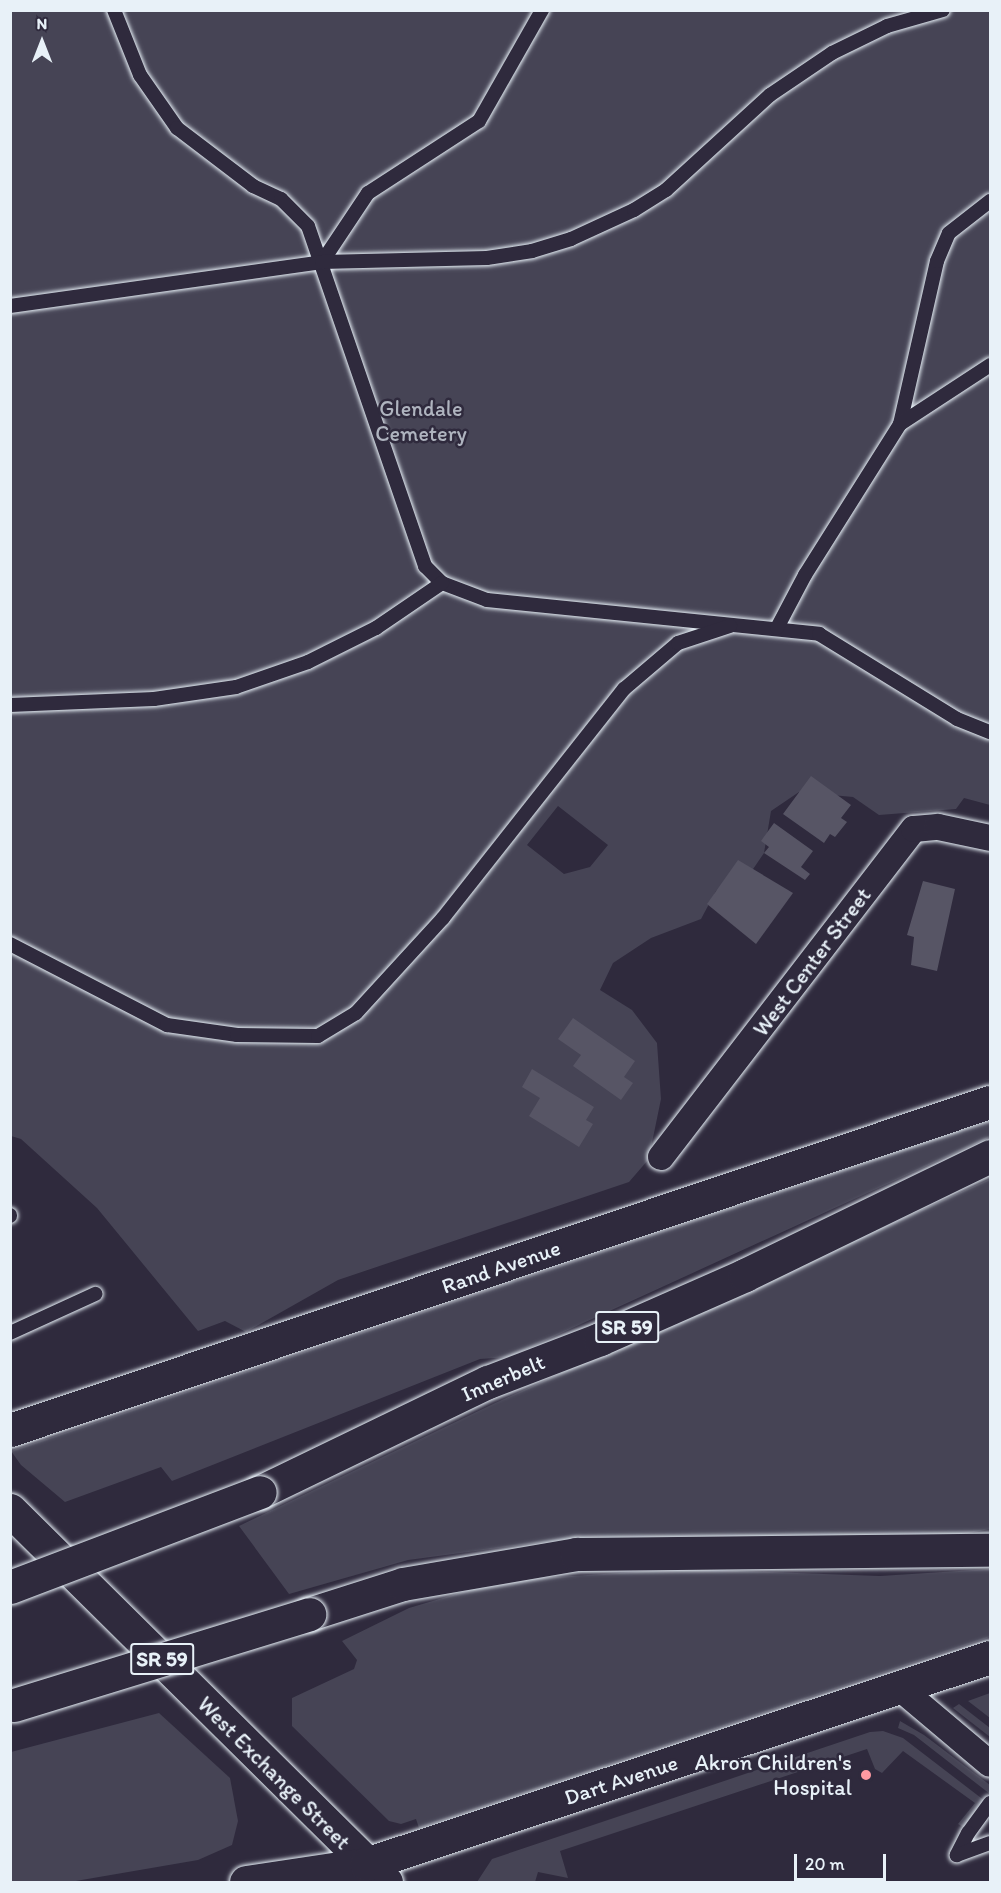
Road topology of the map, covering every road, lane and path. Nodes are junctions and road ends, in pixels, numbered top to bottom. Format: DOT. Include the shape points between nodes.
graph roads {
  1 [pos="114,10"];
  2 [pos="542,10"];
  3 [pos="943,10"];
  4 [pos="990,201"];
  5 [pos="322,262"];
  6 [pos="10,306"];
  7 [pos="990,365"];
  8 [pos="900,424"];
  9 [pos="441,583"];
  10 [pos="740,622"];
  11 [pos="777,628"];
  12 [pos="10,705"];
  13 [pos="990,732"];
  14 [pos="990,838"];
  15 [pos="10,944"];
  16 [pos="990,1102"];
  17 [pos="990,1156"];
  18 [pos="661,1157"];
  19 [pos="95,1294"];
  20 [pos="10,1333"];
  21 [pos="10,1430"];
  22 [pos="10,1510"];
  23 [pos="990,1550"];
  24 [pos="10,1587"];
  25 [pos="990,1657"];
  26 [pos="901,1689"];
  27 [pos="12,1706"];
  28 [pos="990,1764"];
  29 [pos="990,1803"];
  30 [pos="990,1843"];
  31 [pos="376,1873"];
  32 [pos="246,1882"];
  1 -- 5 [label="lane" via="140,75 177,128 253,186 281,199 308,226"];
  2 -- 5 [label="lane" via="479,121 368,193"];
  3 -- 5 [label="lane" via="887,26 832,52 770,95 666,190 634,210 571,239 487,258"];
  4 -- 8 [label="lane" via="950,233 937,261"];
  5 -- 6 [label="lane"];
  5 -- 9 [label="lane" via="329,294 425,566"];
  7 -- 8 [label="lane"];
  8 -- 11 [label="lane" via="805,575"];
  9 -- 10 [label="lane" via="487,600 653,620"];
  9 -- 12 [label="lane" via="376,628 308,662 236,687 154,699"];
  10 -- 11 [label="lane"];
  10 -- 15 [label="lane" via="678,643 624,688 443,918 356,1013 318,1036 237,1035 167,1026"];
  11 -- 13 [label="lane" via="819,634 957,719"];
  14 -- 18 [label="street, West Center Street" via="938,827 914,829"];
  16 -- 21 [label="main road, Rand Avenue"];
  17 -- 24 [label="main road, Innerbelt / SR 59, bridge" via="703,1293 600,1339 488,1382 260,1492"];
  19 -- 20 [label="lane"];
  22 -- 31 [label="main road, West Exchange Street"];
  23 -- 27 [label="main road, SR 59, bridge" via="576,1554 403,1584"];
  25 -- 26 [label="main road, Dart Avenue"];
  26 -- 28 [label="street"];
  26 -- 31 [label="main road, Dart Avenue"];
  29 -- 30 [label="lane" via="957,1855"];
  31 -- 32 [label="main road, Dart Avenue"];
}
